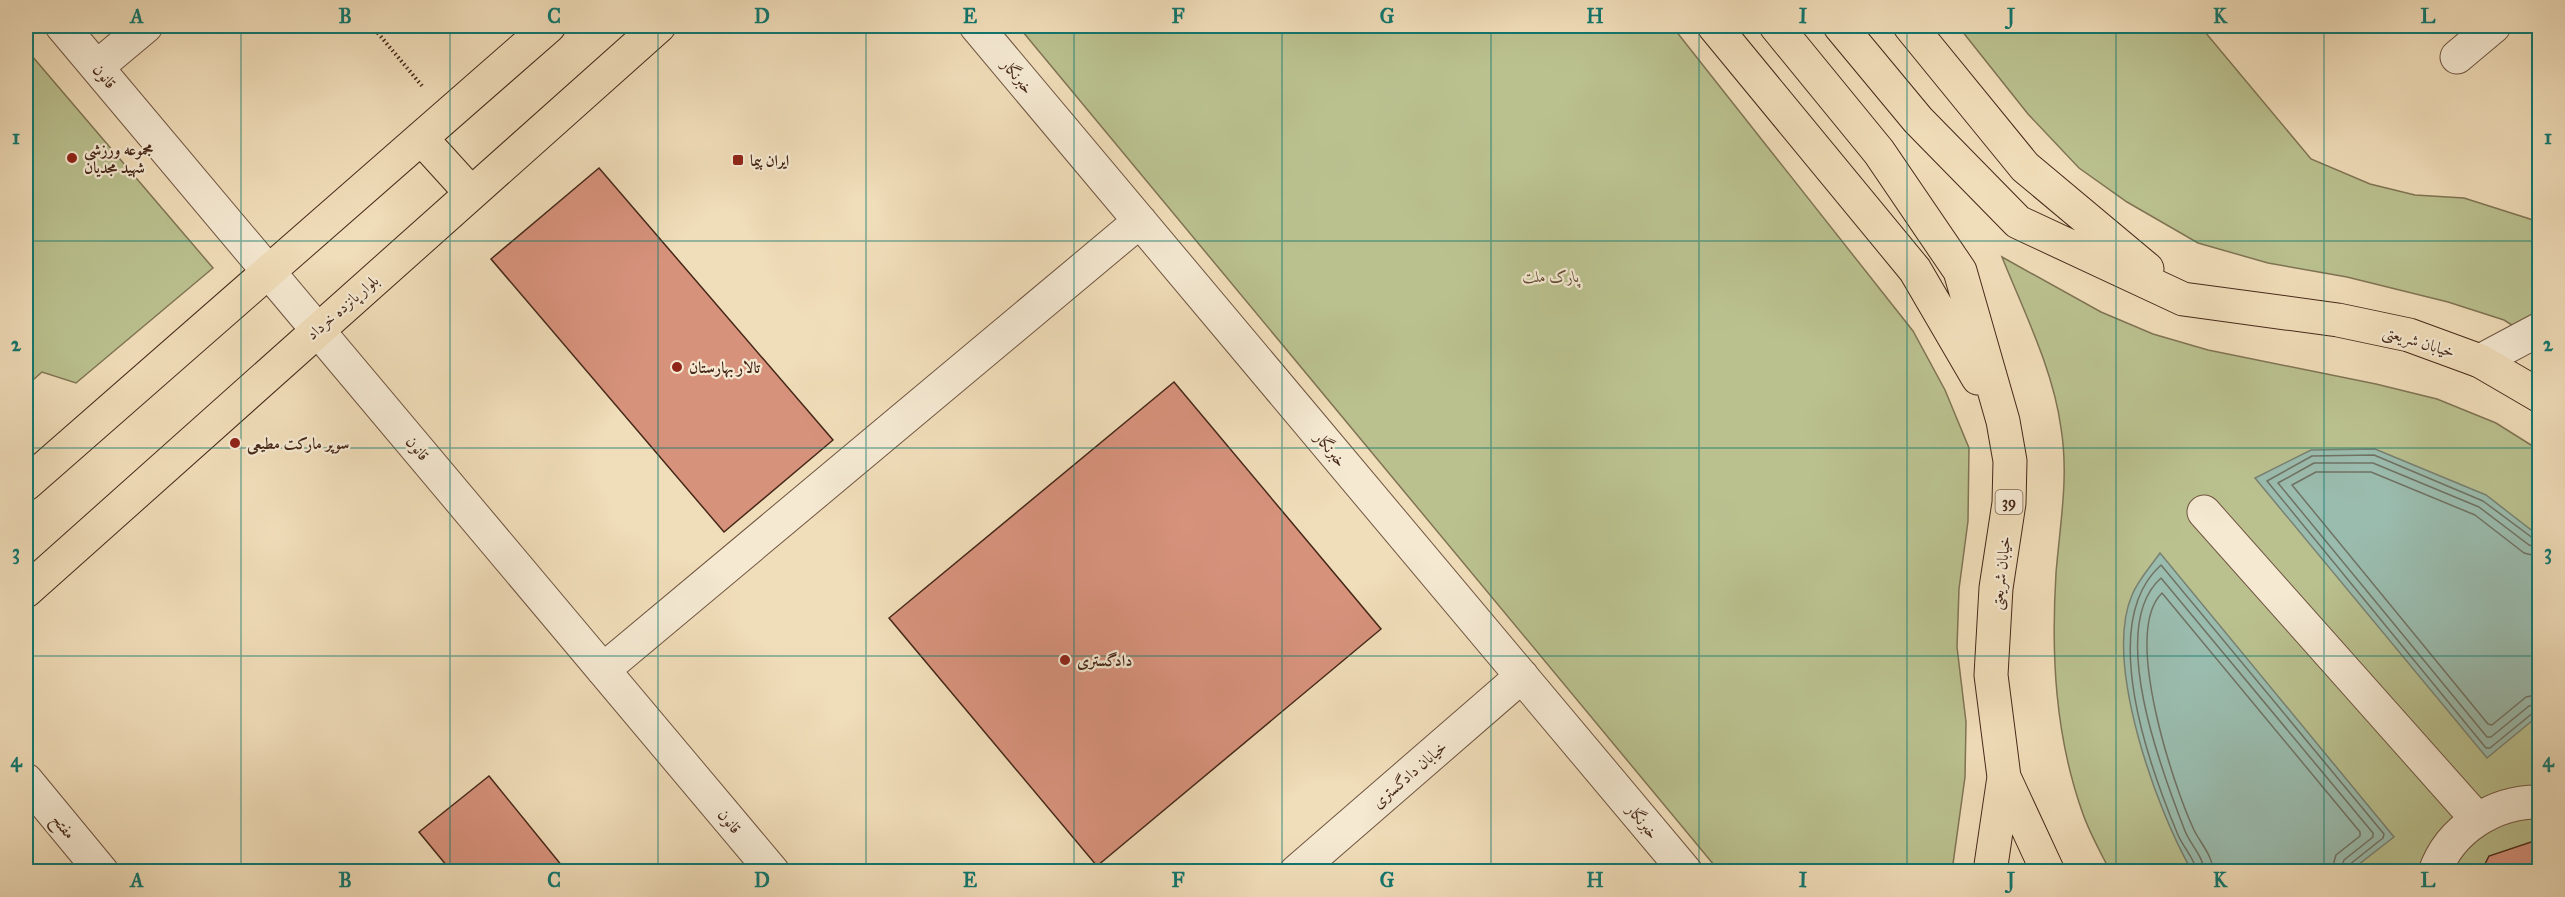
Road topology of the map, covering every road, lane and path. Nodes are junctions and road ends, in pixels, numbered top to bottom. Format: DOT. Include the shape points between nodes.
graph roads {
  1 [pos="62,26"];
  2 [pos="146,26"];
  3 [pos="372,26"];
  4 [pos="549,26"];
  5 [pos="660,26"];
  6 [pos="976,26"];
  7 [pos="1714,26"];
  8 [pos="1776,26"];
  9 [pos="1840,26"];
  10 [pos="1910,26"];
  11 [pos="2494,26"];
  12 [pos="2457,57"];
  13 [pos="97,67"];
  14 [pos="447,115"];
  15 [pos="421,138"];
  16 [pos="471,193"];
  17 [pos="1140,221"];
  18 [pos="268,271"];
  19 [pos="2183,299"];
  20 [pos="317,328"];
  21 [pos="2540,329"];
  22 [pos="2480,361"];
  23 [pos="2540,396"];
  24 [pos="2003,421"];
  25 [pos="26,484"];
  26 [pos="2204,512"];
  27 [pos="26,591"];
  28 [pos="603,669"];
  29 [pos="1522,676"];
  30 [pos="2004,777"];
  31 [pos="26,780"];
  32 [pos="2540,802"];
  33 [pos="2477,819"];
  34 [pos="102,872"];
  35 [pos="773,872"];
  36 [pos="1296,872"];
  37 [pos="1686,872"];
  38 [pos="1990,872"];
  39 [pos="2048,872"];
  40 [pos="2435,872"];
  1 -- 13 [label="street, قانون"];
  2 -- 13 [label="street"];
  3 -- 14 [label="path"];
  4 -- 14 [label="main road"];
  5 -- 16 [label="main road, بلوار پانزده خرداد"];
  6 -- 17 [label="street, خبرنگار"];
  7 -- 24 [label="main road" via="1915,270"];
  8 -- 24 [label="main road, خیابان شریعتی / 39" via="1879,152 1960,271"];
  9 -- 19 [label="main road, خیابان شریعتی" via="1918,120 2018,222"];
  10 -- 19 [label="main road" via="2025,167"];
  11 -- 12 [label="street"];
  13 -- 18 [label="street, قانون"];
  14 -- 15 [label="main road"];
  15 -- 16 [label="main road"];
  15 -- 18 [label="main road"];
  16 -- 20 [label="main road, بلوار پانزده خرداد"];
  17 -- 28 [label="street"];
  17 -- 29 [label="street, خبرنگار"];
  18 -- 20 [label="street, قانون"];
  18 -- 25 [label="main road"];
  19 -- 22 [label="main road, خیابان شریعتی" via="2338,320 2409,335"];
  20 -- 27 [label="main road, بلوار پانزده خرداد"];
  20 -- 28 [label="street, قانون"];
  21 -- 22 [label="street"];
  22 -- 23 [label="main road, خیابان شریعتی"];
  24 -- 30 [label="main road, خیابان شریعتی / 39" via="2010,461 2009,503 1996,588 1991,675"];
  26 -- 33 [label="street"];
  28 -- 35 [label="street, قانون"];
  29 -- 36 [label="street, خیابان دادگستری"];
  29 -- 37 [label="street, خبرنگار"];
  30 -- 38 [label="main road"];
  30 -- 39 [label="main road, خیابان شریعتی / 39"];
  31 -- 34 [label="street, مفتح"];
  32 -- 33 [label="street" via="2501,807"];
  33 -- 40 [label="street" via="2455,838"];
}
